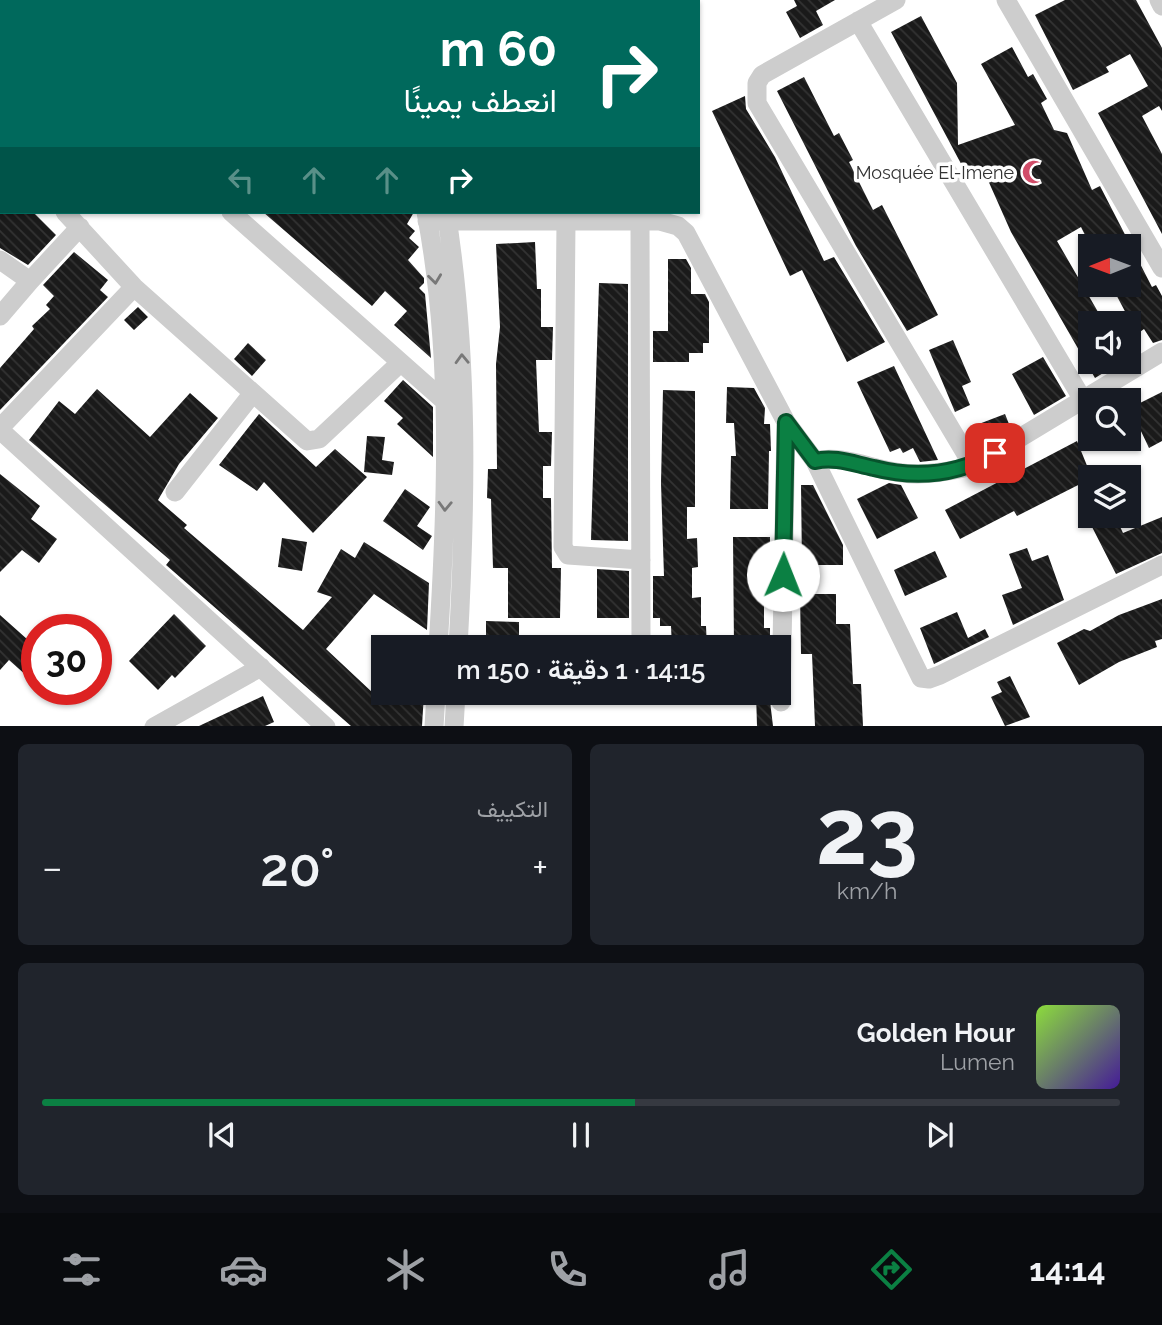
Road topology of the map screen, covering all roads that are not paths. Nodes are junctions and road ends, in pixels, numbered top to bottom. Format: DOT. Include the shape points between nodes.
graph roads {
  1 [pos="896,0"];
  2 [pos="1006,0"];
  3 [pos="1158,0"];
  4 [pos="1162,6"];
  5 [pos="858,21"];
  6 [pos="67,214"];
  7 [pos="232,214"];
  8 [pos="437,216"];
  9 [pos="566,222"];
  10 [pos="640,222"];
  11 [pos="80,227"];
  12 [pos="0,260"];
  13 [pos="1162,268"];
  14 [pos="30,281"];
  15 [pos="134,287"];
  16 [pos="0,316"];
  17 [pos="1162,352"];
  18 [pos="399,364"];
  19 [pos="1103,388"];
  20 [pos="1078,392"];
  21 [pos="253,393"];
  22 [pos="443,402"];
  23 [pos="1078,403"];
  24 [pos="464,412"];
  25 [pos="786,422"];
  26 [pos="0,429"];
  27 [pos="815,461"];
  28 [pos="973,466"];
  29 [pos="175,492"];
  30 [pos="641,560"];
  31 [pos="1162,565"];
  32 [pos="439,635"];
  33 [pos="459,635"];
  34 [pos="641,635"];
  35 [pos="782,635"];
  36 [pos="261,667"];
  37 [pos="435,705"];
  38 [pos="455,705"];
  39 [pos="154,726"];
  40 [pos="326,726"];
  41 [pos="434,726"];
  42 [pos="454,726"];
  1 -- 5 [label="street"];
  2 -- 13 [label="street"];
  3 -- 4 [label="street"];
  5 -- 20 [label="street"];
  5 -- 28 [label="street" via="762,75 757,83 757,103"];
  6 -- 11 [label="street"];
  7 -- 18 [label="street"];
  8 -- 9 [label="street"];
  8 -- 22 [label="street, one-way"];
  24 -- 8 [label="street, one-way" via="460,319"];
  9 -- 10 [label="street"];
  9 -- 30 [label="street" via="563,547 568,555 579,558"];
  10 -- 25 [label="street" via="670,222 686,233"];
  10 -- 30 [label="street"];
  11 -- 14 [label="street"];
  11 -- 15 [label="street"];
  12 -- 14 [label="street"];
  14 -- 16 [label="street"];
  15 -- 21 [label="street"];
  15 -- 26 [label="street"];
  17 -- 19 [label="street"];
  18 -- 21 [label="street" via="319,439 307,441"];
  18 -- 22 [label="street"];
  21 -- 29 [label="street"];
  22 -- 24 [label="street"];
  22 -- 32 [label="street, one-way" via="446,503"];
  23 -- 28 [label="street"];
  24 -- 33 [label="street"];
  25 -- 27 [label="street"];
  25 -- 35 [label="street"];
  26 -- 36 [label="street"];
  27 -- 28 [label="street" via="836,459 904,474 941,474"];
  27 -- 31 [label="street" via="921,678 940,675"];
  30 -- 34 [label="street"];
  36 -- 39 [label="street"];
  36 -- 40 [label="street"];
  37 -- 41 [label="street"];
  38 -- 42 [label="street"];
}
